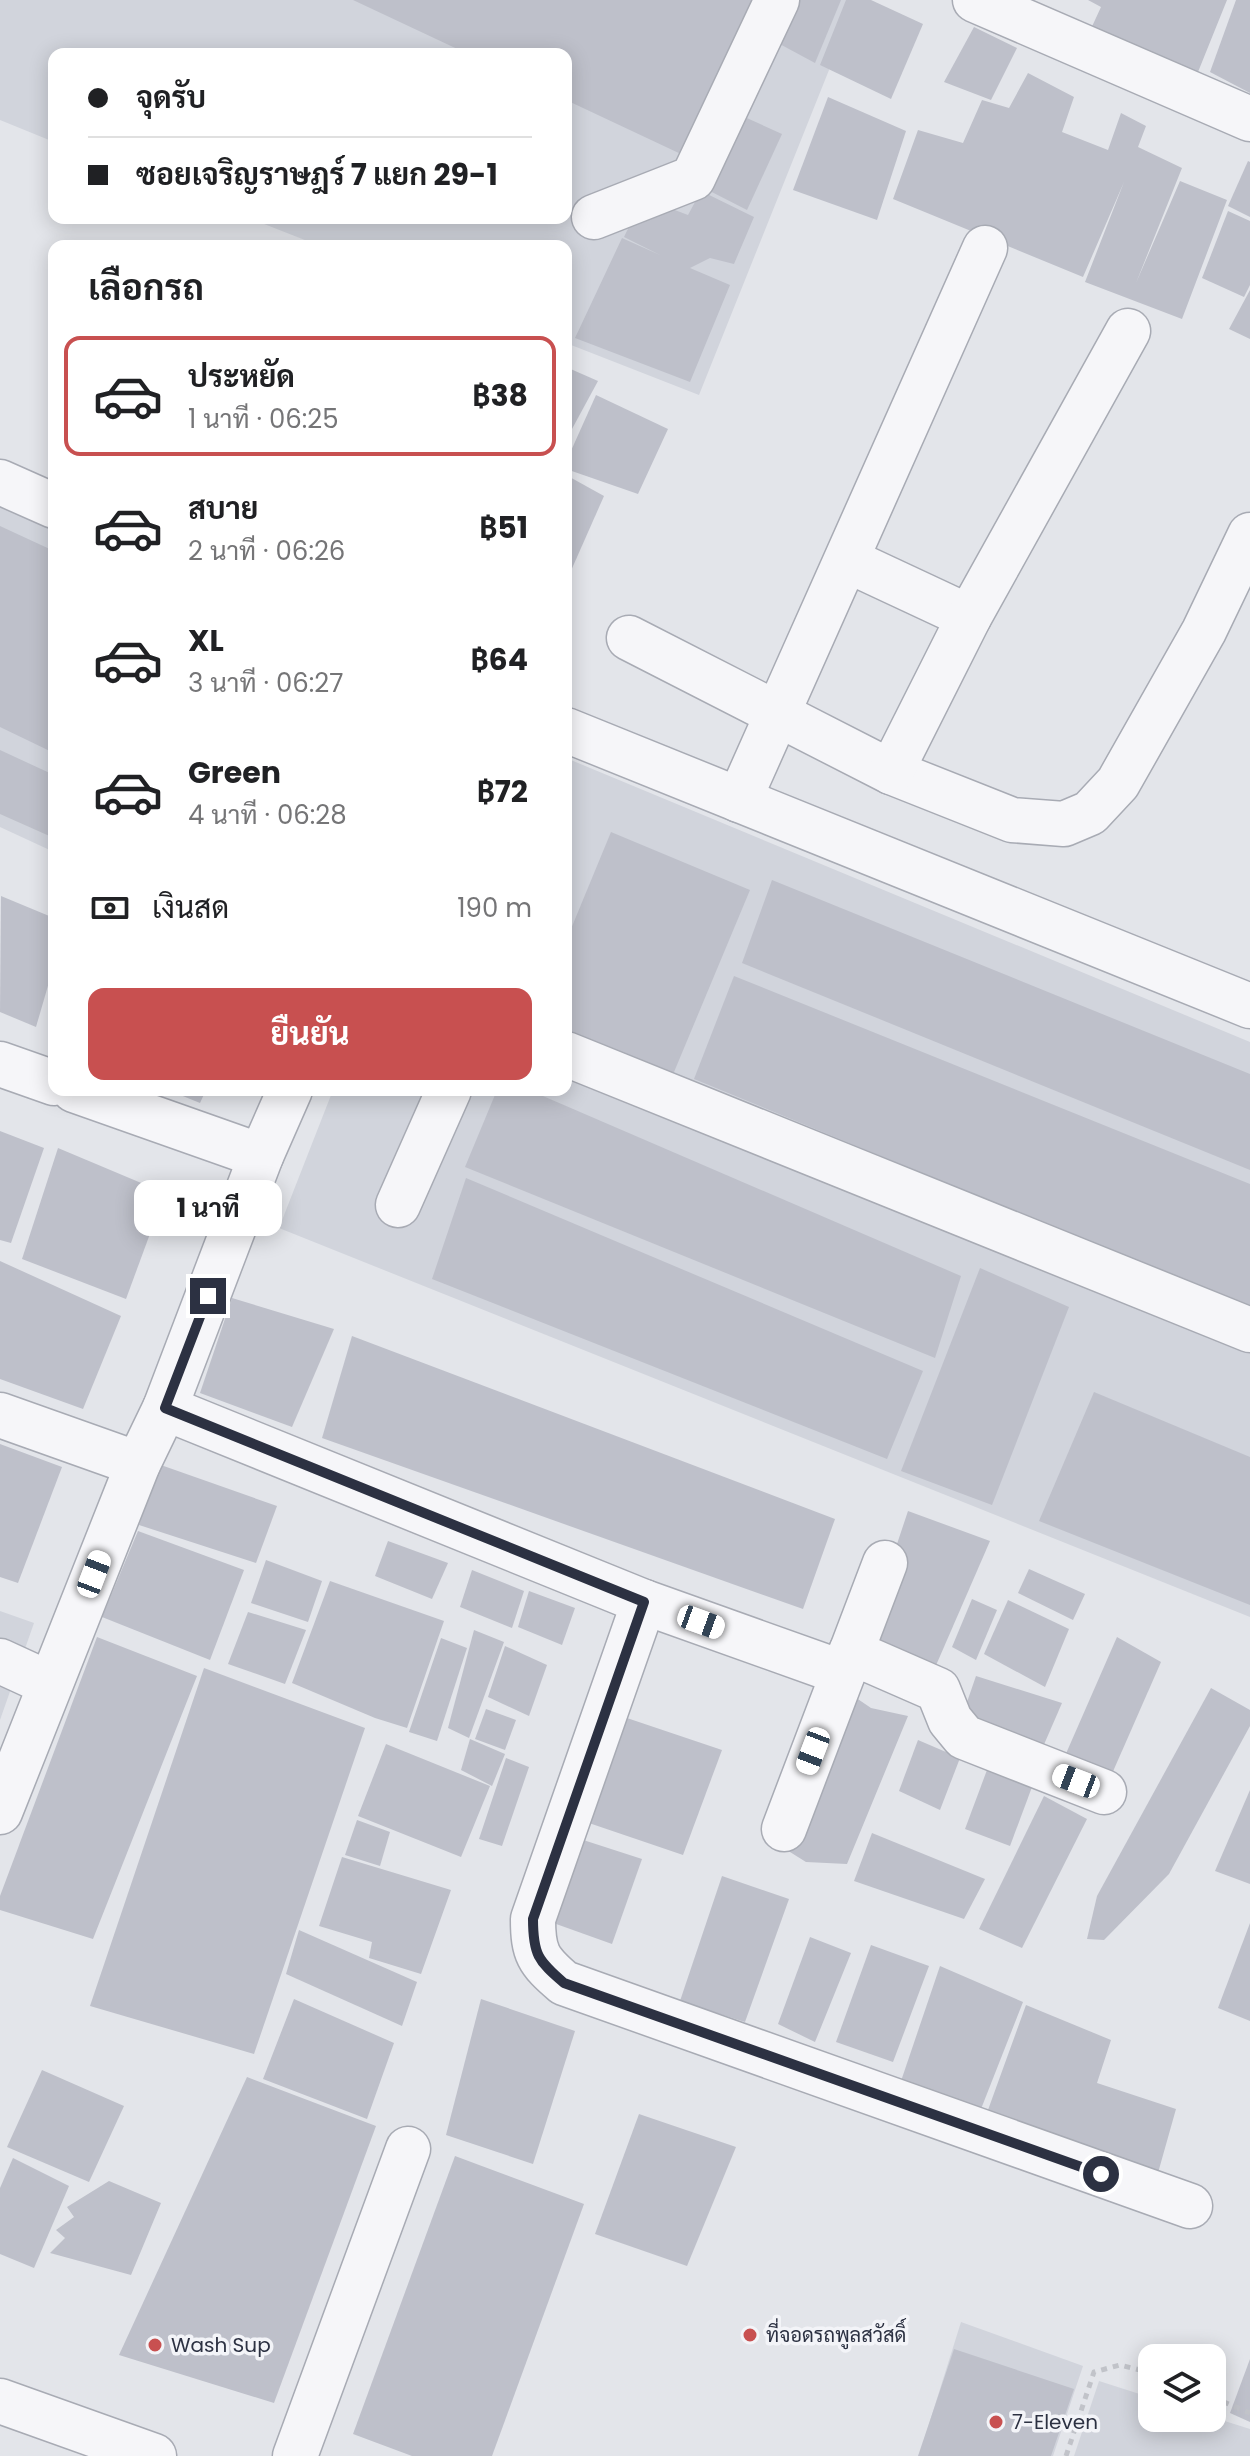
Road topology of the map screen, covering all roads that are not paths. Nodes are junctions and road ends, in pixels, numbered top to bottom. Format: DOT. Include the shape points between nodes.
graph roads {
  1 [pos="777,0"];
  2 [pos="975,0"];
  3 [pos="1031,11"];
  4 [pos="1250,119"];
  5 [pos="594,217"];
  6 [pos="985,248"];
  7 [pos="1128,331"];
  8 [pos="0,482"];
  9 [pos="48,503"];
  10 [pos="1250,535"];
  11 [pos="847,560"];
  12 [pos="969,617"];
  13 [pos="629,638"];
  14 [pos="777,714"];
  15 [pos="572,732"];
  16 [pos="891,772"];
  17 [pos="739,800"];
  18 [pos="1250,1006"];
  19 [pos="572,1056"];
  20 [pos="0,1064"];
  21 [pos="48,1081"];
  22 [pos="91,1096"];
  23 [pos="287,1096"];
  24 [pos="446,1096"];
  25 [pos="261,1156"];
  26 [pos="398,1205"];
  27 [pos="1250,1330"];
  28 [pos="165,1408"];
  29 [pos="0,1415"];
  30 [pos="138,1464"];
  31 [pos="885,1563"];
  32 [pos="644,1602"];
  33 [pos="0,1663"];
  34 [pos="847,1663"];
  35 [pos="50,1684"];
  36 [pos="1104,1792"];
  37 [pos="0,1812"];
  38 [pos="784,1829"];
  39 [pos="408,2149"];
  40 [pos="1190,2206"];
  41 [pos="0,2401"];
  42 [pos="154,2456"];
  43 [pos="295,2456"];
  1 -- 5 [label="street" via="693,178"];
  2 -- 3 [label="street"];
  3 -- 4 [label="street"];
  6 -- 11 [label="street"];
  7 -- 12 [label="street"];
  8 -- 9 [label="street"];
  10 -- 16 [label="street" via="1204,631 1118,783 1090,813 1064,824 1012,820"];
  11 -- 12 [label="street"];
  11 -- 14 [label="street"];
  12 -- 16 [label="street"];
  13 -- 14 [label="street"];
  14 -- 16 [label="street"];
  14 -- 17 [label="street"];
  15 -- 17 [label="street"];
  17 -- 18 [label="street"];
  19 -- 27 [label="street"];
  20 -- 21 [label="street"];
  22 -- 25 [label="street"];
  23 -- 25 [label="street"];
  24 -- 26 [label="street"];
  25 -- 28 [label="street"];
  28 -- 30 [label="street"];
  28 -- 32 [label="street"];
  29 -- 30 [label="street"];
  30 -- 35 [label="street"];
  31 -- 34 [label="street"];
  32 -- 34 [label="street"];
  32 -- 40 [label="street" via="533,1919 533,1943 541,1964 564,1983"];
  33 -- 35 [label="street"];
  34 -- 36 [label="street" via="938,1690 950,1720 964,1737"];
  34 -- 38 [label="street"];
  35 -- 37 [label="street"];
  39 -- 43 [label="street"];
  41 -- 42 [label="street"];
}
